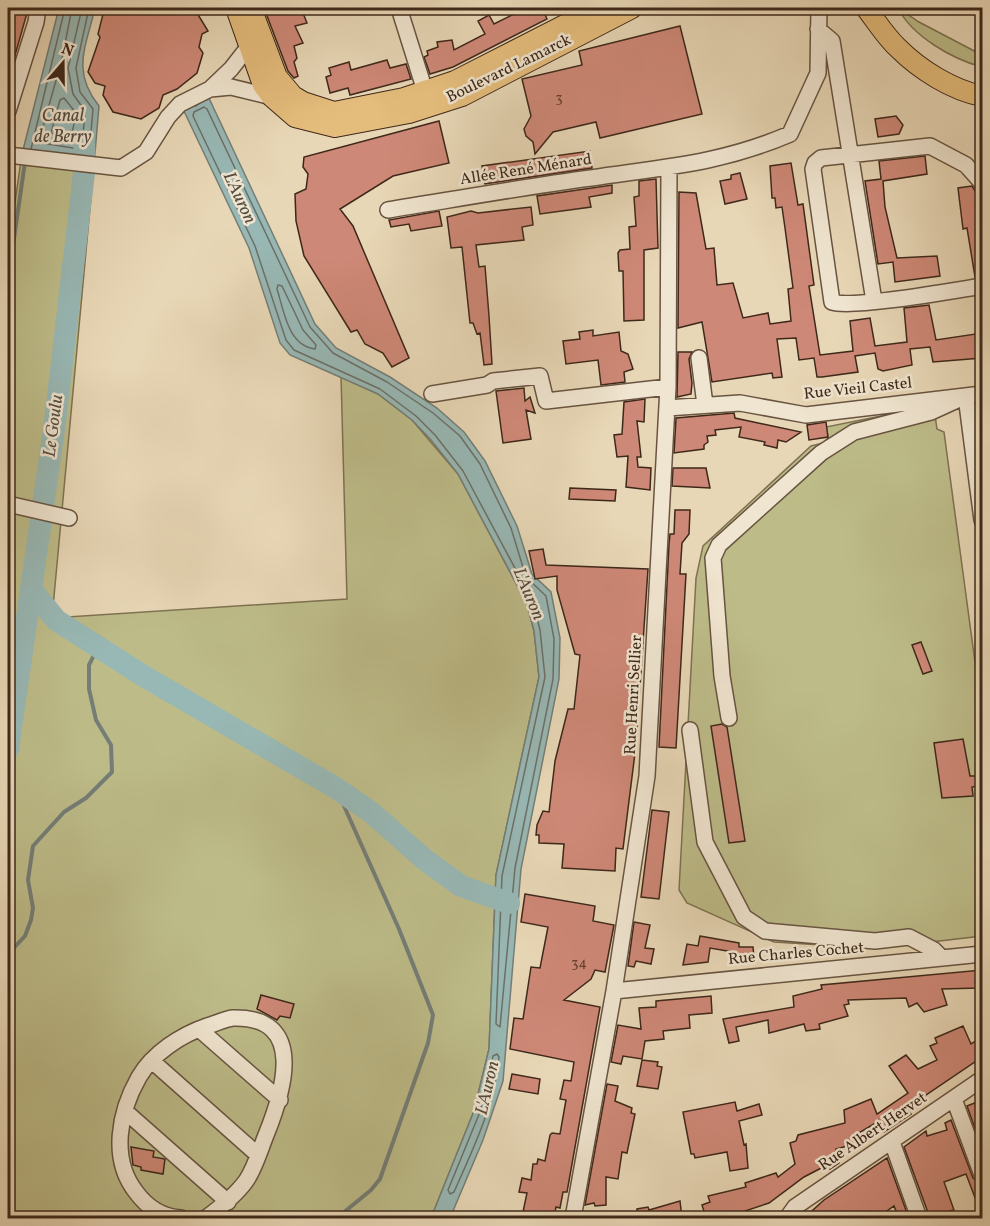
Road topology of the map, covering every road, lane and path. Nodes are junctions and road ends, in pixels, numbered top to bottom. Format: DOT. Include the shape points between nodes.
graph roads {
  1 [pos="38,8"];
  2 [pos="236,8"];
  3 [pos="251,8"];
  4 [pos="399,8"];
  5 [pos="598,8"];
  6 [pos="632,8"];
  7 [pos="819,8"];
  8 [pos="866,8"];
  9 [pos="818,29"];
  10 [pos="249,46"];
  11 [pos="207,90"];
  12 [pos="425,91"];
  13 [pos="982,96"];
  14 [pos="272,97"];
  15 [pos="8,111"];
  16 [pos="13,155"];
  17 [pos="852,157"];
  18 [pos="669,168"];
  19 [pos="982,183"];
  20 [pos="388,210"];
  21 [pos="982,286"];
  22 [pos="874,301"];
  23 [pos="699,358"];
  24 [pos="668,387"];
  25 [pos="982,393"];
  26 [pos="432,394"];
  27 [pos="966,396"];
  28 [pos="705,405"];
  29 [pos="667,408"];
  30 [pos="8,504"];
  31 [pos="69,518"];
  32 [pos="982,520"];
  33 [pos="729,718"];
  34 [pos="690,730"];
  35 [pos="982,954"];
  36 [pos="941,957"];
  37 [pos="614,992"];
  38 [pos="199,1029"];
  39 [pos="152,1061"];
  40 [pos="982,1079"];
  41 [pos="954,1099"];
  42 [pos="280,1100"];
  43 [pos="125,1111"];
  44 [pos="892,1142"];
  45 [pos="258,1155"];
  46 [pos="982,1175"];
  47 [pos="228,1202"];
  48 [pos="181,1218"];
  49 [pos="206,1218"];
  50 [pos="573,1218"];
  51 [pos="787,1218"];
  52 [pos="919,1218"];
  1 -- 15 [label="street"];
  2 -- 10 [label="main road, Boulevard Lamarck"];
  3 -- 12 [label="main road, Boulevard Lamarck" via="277,77 303,102 334,112"];
  4 -- 12 [label="street"];
  5 -- 12 [label="main road, Boulevard Lamarck" via="456,81"];
  6 -- 14 [label="main road, Boulevard Lamarck" via="462,96 409,113 335,127 296,117"];
  7 -- 9 [label="street, Allée René Ménard"];
  8 -- 13 [label="main road" via="897,48 932,74 965,92"];
  9 -- 17 [label="street" via="832,41"];
  9 -- 18 [label="street, Allée René Ménard" via="818,73 790,134 722,158"];
  10 -- 11 [label="street"];
  10 -- 14 [label="main road, Boulevard Lamarck" via="263,85"];
  11 -- 14 [label="street" via="231,87"];
  11 -- 16 [label="street" via="180,104 146,152 122,168"];
  17 -- 19 [label="street" via="930,146 966,165"];
  17 -- 22 [label="street"];
  17 -- 22 [label="street" via="821,158 813,169 832,302"];
  18 -- 20 [label="street, Allée René Ménard"];
  18 -- 24 [label="street, Rue Henri Sellier"];
  21 -- 22 [label="street"];
  23 -- 28 [label="street"];
  24 -- 26 [label="street" via="546,401 540,376"];
  24 -- 29 [label="street, Rue Henri Sellier"];
  25 -- 27 [label="street, Rue Vieil Castel"];
  27 -- 28 [label="street, Rue Vieil Castel" via="806,415 740,403"];
  27 -- 32 [label="street"];
  27 -- 33 [label="street" via="931,412 854,432 821,453 719,545 713,558"];
  28 -- 29 [label="street, Rue Vieil Castel"];
  29 -- 37 [label="street, Rue Henri Sellier" via="647,776"];
  30 -- 31 [label="street"];
  34 -- 36 [label="street" via="705,842 744,916 765,931 874,941 909,937"];
  35 -- 36 [label="street, Rue Charles Cochet"];
  36 -- 37 [label="street, Rue Charles Cochet"];
  37 -- 50 [label="street, Rue Henri Sellier"];
  38 -- 39 [label="street" via="179,1038"];
  38 -- 42 [label="street"];
  38 -- 42 [label="street" via="231,1018 257,1020 276,1033 286,1058"];
  39 -- 43 [label="street" via="139,1077"];
  39 -- 45 [label="street"];
  40 -- 41 [label="street, Rue Albert Hervet"];
  41 -- 44 [label="street, Rue Albert Hervet"];
  41 -- 46 [label="street"];
  42 -- 45 [label="street"];
  43 -- 47 [label="street"];
  43 -- 48 [label="street" via="117,1146 126,1180 145,1204 168,1218"];
  44 -- 51 [label="street, Rue Albert Hervet" via="795,1207"];
  44 -- 52 [label="street"];
  45 -- 47 [label="street" via="247,1180"];
  47 -- 49 [label="street"];
}
